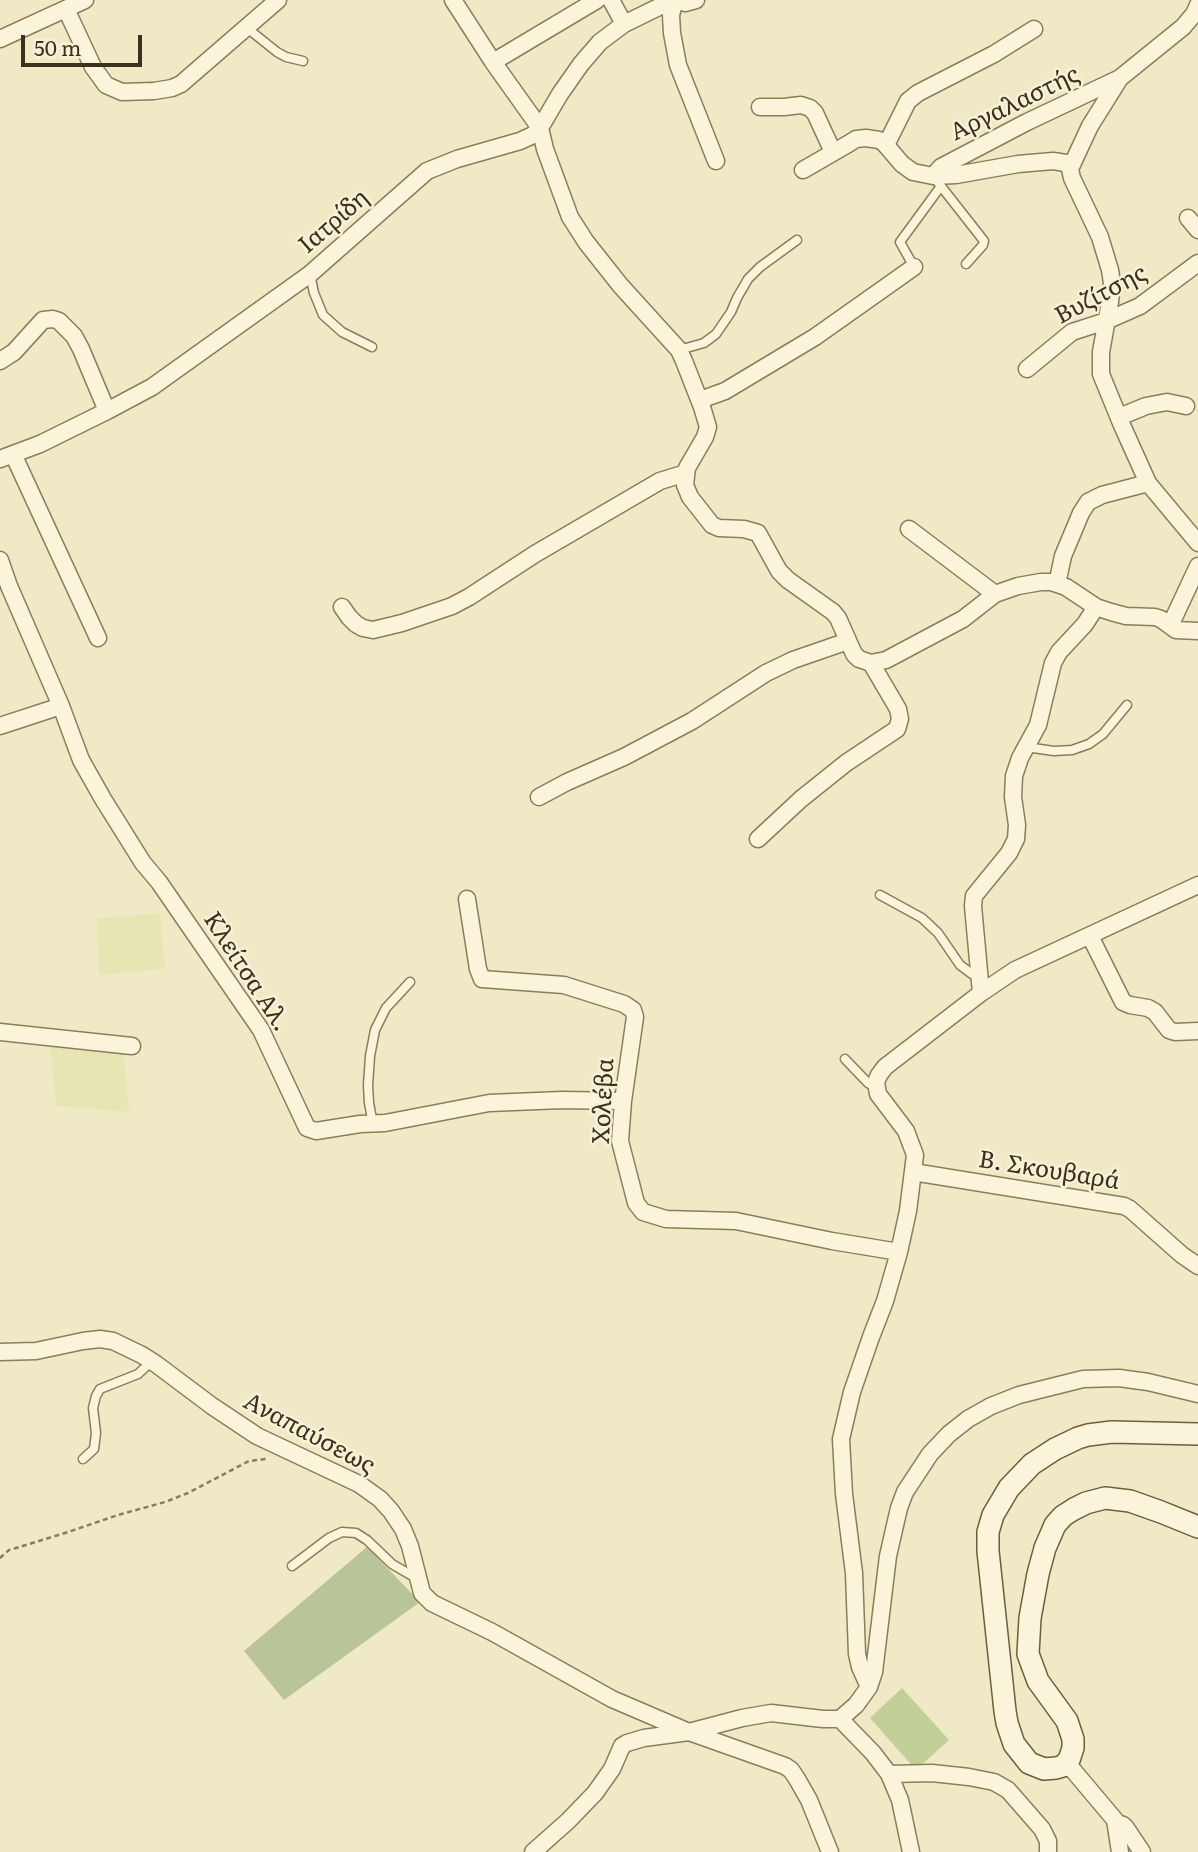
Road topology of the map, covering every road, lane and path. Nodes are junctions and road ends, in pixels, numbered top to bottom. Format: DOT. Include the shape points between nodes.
graph roads {
  1 [pos="278,0"];
  2 [pos="453,0"];
  3 [pos="597,0"];
  4 [pos="611,0"];
  5 [pos="675,0"];
  6 [pos="696,0"];
  7 [pos="78,3"];
  8 [pos="1198,5"];
  9 [pos="624,24"];
  10 [pos="247,28"];
  11 [pos="1034,29"];
  12 [pos="0,39"];
  13 [pos="303,61"];
  14 [pos="493,62"];
  15 [pos="1120,78"];
  16 [pos="760,107"];
  17 [pos="540,128"];
  18 [pos="886,145"];
  19 [pos="833,152"];
  20 [pos="716,161"];
  21 [pos="1072,164"];
  22 [pos="803,170"];
  23 [pos="937,181"];
  24 [pos="797,240"];
  25 [pos="1198,262"];
  26 [pos="966,264"];
  27 [pos="914,267"];
  28 [pos="310,274"];
  29 [pos="1106,321"];
  30 [pos="372,347"];
  31 [pos="679,350"];
  32 [pos="0,361"];
  33 [pos="1027,369"];
  34 [pos="700,400"];
  35 [pos="1186,406"];
  36 [pos="107,411"];
  37 [pos="1119,418"];
  38 [pos="7,456"];
  39 [pos="686,473"];
  40 [pos="1148,483"];
  41 [pos="909,529"];
  42 [pos="1198,543"];
  43 [pos="0,560"];
  44 [pos="1198,566"];
  45 [pos="1057,584"];
  46 [pos="4,587"];
  47 [pos="995,594"];
  48 [pos="342,607"];
  49 [pos="1096,607"];
  50 [pos="1170,626"];
  51 [pos="1198,631"];
  52 [pos="98,638"];
  53 [pos="848,642"];
  54 [pos="871,663"];
  55 [pos="1127,705"];
  56 [pos="61,706"];
  57 [pos="0,726"];
  58 [pos="1026,747"];
  59 [pos="539,797"];
  60 [pos="758,839"];
  61 [pos="1198,884"];
  62 [pos="880,895"];
  63 [pos="467,899"];
  64 [pos="1090,936"];
  65 [pos="979,973"];
  66 [pos="410,982"];
  67 [pos="981,993"];
  68 [pos="0,1031"];
  69 [pos="1198,1031"];
  70 [pos="132,1046"];
  71 [pos="845,1059"];
  72 [pos="877,1088"];
  73 [pos="623,1101"];
  74 [pos="373,1124"];
  75 [pos="913,1172"];
  76 [pos="899,1252"];
  77 [pos="1198,1266"];
  78 [pos="0,1352"];
  79 [pos="152,1361"];
  80 [pos="1198,1394"];
  81 [pos="1198,1434"];
  82 [pos="83,1459"];
  83 [pos="269,1459"];
  84 [pos="1198,1527"];
  85 [pos="0,1558"];
  86 [pos="292,1566"];
  87 [pos="418,1579"];
  88 [pos="869,1687"];
  89 [pos="840,1719"];
  90 [pos="689,1732"];
  91 [pos="1067,1763"];
  92 [pos="889,1774"];
  93 [pos="1116,1823"];
  94 [pos="533,1852"];
  95 [pos="830,1852"];
  96 [pos="911,1852"];
  97 [pos="1048,1852"];
  98 [pos="1120,1852"];
  99 [pos="1142,1852"];
  1 -- 10 [label="street"];
  2 -- 14 [label="street"];
  3 -- 14 [label="street"];
  4 -- 9 [label="street"];
  5 -- 6 [label="street"];
  5 -- 9 [label="street"];
  5 -- 20 [label="street" via="671,15 678,65"];
  7 -- 10 [label="street" via="93,67 110,88 122,92 172,88"];
  7 -- 12 [label="street"];
  8 -- 15 [label="street" via="1183,27"];
  9 -- 17 [label="street" via="600,41 581,64"];
  10 -- 13 [label="lane" via="277,52"];
  11 -- 18 [label="street" via="918,93 908,102"];
  14 -- 17 [label="street"];
  15 -- 21 [label="street"];
  15 -- 23 [label="street, Αργαλαστής" via="941,167"];
  16 -- 19 [label="street" via="810,108"];
  17 -- 28 [label="street, Ιατρίδη" via="520,141 427,171"];
  17 -- 31 [label="street" via="570,217 620,285"];
  18 -- 19 [label="street" via="872,138 856,139"];
  18 -- 23 [label="street" via="907,168"];
  19 -- 22 [label="street"];
  21 -- 23 [label="street" via="1018,164"];
  21 -- 29 [label="street" via="1072,178 1110,270"];
  23 -- 26 [label="lane" via="984,241"];
  23 -- 27 [label="lane, Αργαλαστής" via="900,242"];
  24 -- 31 [label="lane" via="748,279 716,334"];
  25 -- 29 [label="street, Βυζίτσης" via="1140,306"];
  27 -- 34 [label="street" via="815,337 725,391"];
  28 -- 30 [label="lane" via="323,316"];
  28 -- 36 [label="street, Ιατρίδη" via="152,387"];
  29 -- 33 [label="street, Βυζίτσης" via="1072,332"];
  29 -- 37 [label="street" via="1101,373"];
  31 -- 34 [label="street"];
  32 -- 36 [label="street" via="43,320 53,318 74,336"];
  34 -- 39 [label="street" via="707,432"];
  35 -- 37 [label="street" via="1167,402"];
  36 -- 38 [label="street, Ιατρίδη"];
  37 -- 40 [label="street"];
  38 -- 52 [label="street"];
  39 -- 48 [label="street" via="643,490 452,606 377,630 356,624"];
  39 -- 53 [label="street" via="690,497 712,525 758,533 779,571 833,612"];
  40 -- 42 [label="street"];
  40 -- 45 [label="street" via="1088,502 1063,556"];
  41 -- 47 [label="street"];
  43 -- 46 [label="street, Κλείτσα Αλ."];
  44 -- 50 [label="street"];
  45 -- 47 [label="street" via="1031,583"];
  45 -- 49 [label="street"];
  46 -- 56 [label="street, Κλείτσα Αλ."];
  47 -- 54 [label="street" via="963,620 886,660"];
  49 -- 50 [label="street" via="1126,616 1155,617"];
  49 -- 58 [label="street" via="1059,652 1038,725"];
  50 -- 51 [label="street"];
  53 -- 54 [label="street" via="859,659"];
  53 -- 59 [label="street" via="766,673 692,721"];
  54 -- 60 [label="street" via="898,709 898,729 801,799"];
  55 -- 58 [label="lane" via="1090,744 1054,751"];
  56 -- 57 [label="street"];
  56 -- 74 [label="street, Κλείτσα Αλ." via="81,760 103,799 261,1030 307,1128 316,1131"];
  58 -- 65 [label="street" via="1013,776 1016,839 973,901"];
  61 -- 64 [label="street"];
  62 -- 65 [label="lane" via="922,918 960,965 972,974"];
  63 -- 73 [label="street, Χολέβα" via="482,979 564,985 631,1008 635,1017"];
  64 -- 67 [label="street" via="1029,962"];
  64 -- 69 [label="street" via="1123,1002 1155,1012 1169,1030"];
  65 -- 67 [label="street"];
  66 -- 74 [label="lane" via="386,1008 375,1030 368,1085"];
  67 -- 72 [label="street" via="885,1067 878,1075"];
  68 -- 70 [label="street"];
  71 -- 72 [label="lane"];
  72 -- 75 [label="street" via="910,1138"];
  73 -- 74 [label="street, Κλείτσα Αλ." via="489,1103"];
  73 -- 76 [label="street, Χολέβα" via="622,1149 636,1203 643,1212 666,1219 736,1221"];
  75 -- 76 [label="street"];
  75 -- 77 [label="street, Β. Σκουβαρά" via="1124,1206"];
  76 -- 88 [label="street" via="841,1439 854,1573 856,1654"];
  78 -- 79 [label="street, Αναπαύσεως" via="36,1351 100,1339 124,1345"];
  79 -- 82 [label="lane" via="138,1374 100,1389 93,1408 94,1449"];
  79 -- 87 [label="street, Αναπαύσεως" via="257,1436 332,1470 380,1499 403,1530"];
  80 -- 88 [label="street" via="1119,1378 1083,1380 991,1406 949,1434 916,1474 899,1508"];
  81 -- 91 [label="main road" via="1112,1432 1078,1438 1032,1464 1009,1488 993,1515 988,1551 1010,1734 1029,1763 1051,1769"];
  83 -- 85 [label="path" via="249,1461 165,1502 9,1550"];
  84 -- 91 [label="main road" via="1130,1502 1105,1498 1067,1513 1052,1530 1034,1589 1028,1654 1038,1681 1071,1728 1073,1748"];
  86 -- 87 [label="lane" via="329,1538 342,1532 356,1533"];
  87 -- 90 [label="street, Αναπαύσεως" via="422,1593 437,1606 612,1699"];
  88 -- 89 [label="street"];
  89 -- 90 [label="street" via="771,1713"];
  89 -- 92 [label="street"];
  90 -- 94 [label="street" via="622,1746 595,1793"];
  90 -- 95 [label="street, Αναπαύσεως" via="791,1770"];
  91 -- 93 [label="street"];
  92 -- 96 [label="street" via="900,1800"];
  92 -- 97 [label="street" via="932,1773 994,1782 1008,1790 1042,1829"];
  93 -- 98 [label="street"];
  93 -- 99 [label="street" via="1124,1825"];
}
